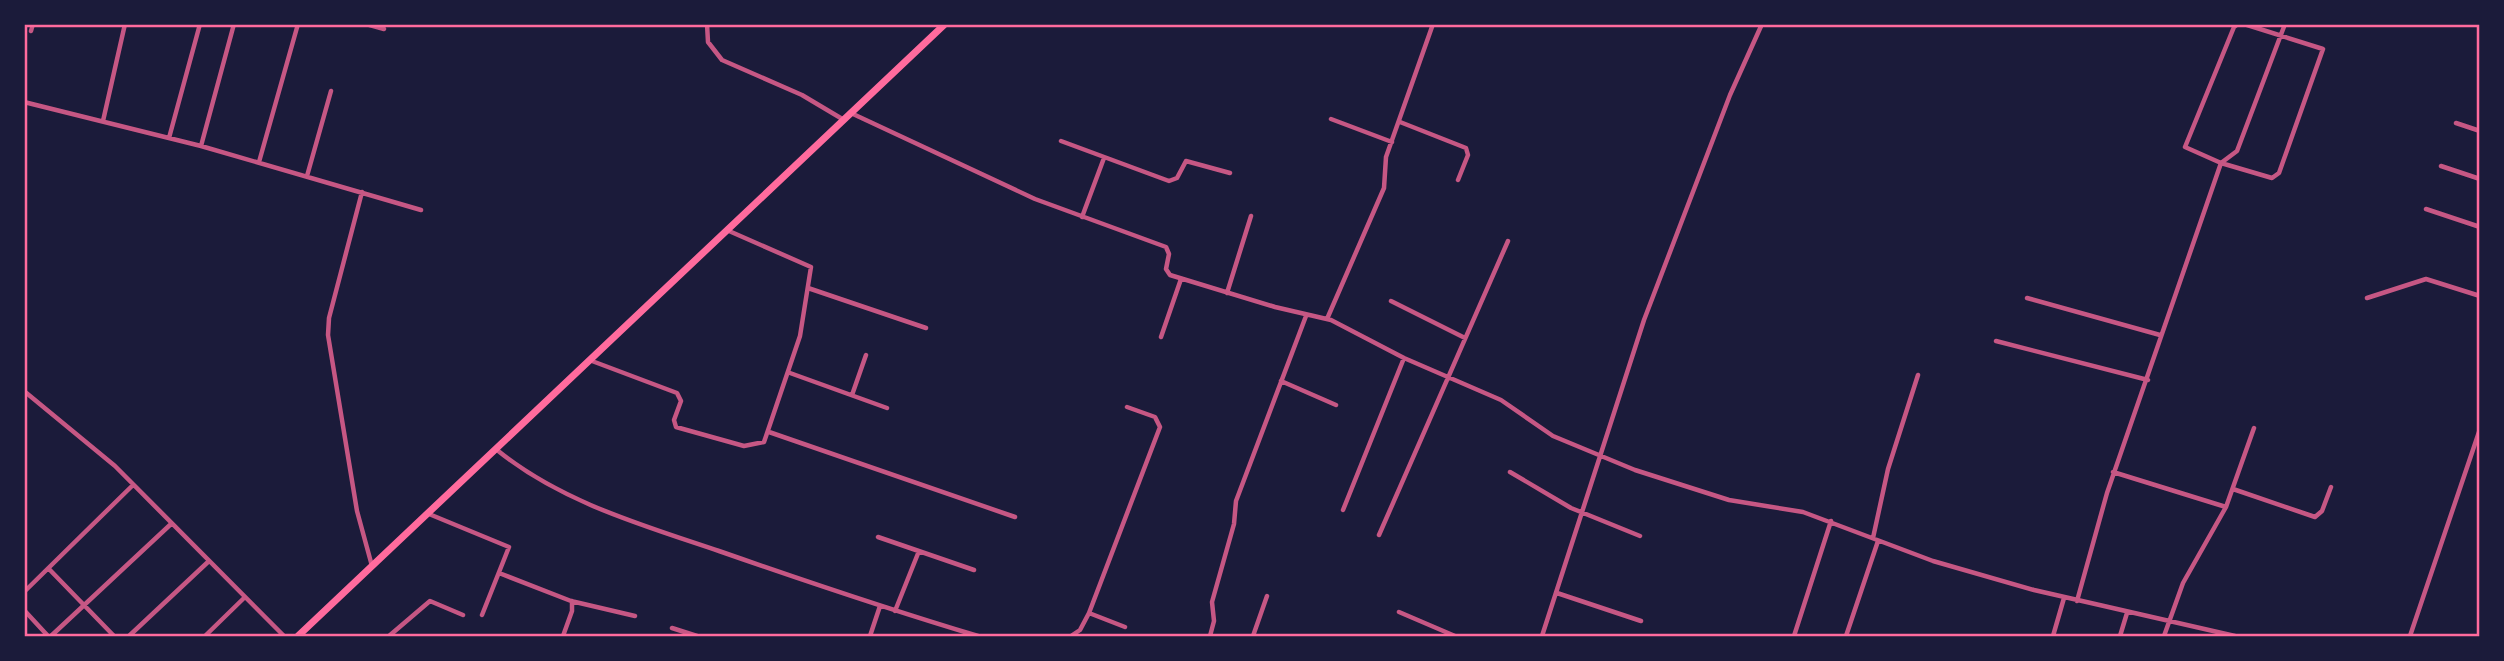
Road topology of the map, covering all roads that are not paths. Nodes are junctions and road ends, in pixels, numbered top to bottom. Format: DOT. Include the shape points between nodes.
graph roads {
  1 [pos="33,24"];
  2 [pos="125,24"];
  3 [pos="200,24"];
  4 [pos="234,24"];
  5 [pos="298,24"];
  6 [pos="366,24"];
  7 [pos="707,24"];
  8 [pos="946,24"];
  9 [pos="1433,24"];
  10 [pos="1762,24"];
  11 [pos="2238,24"];
  12 [pos="2244,24"];
  13 [pos="2285,24"];
  14 [pos="384,29"];
  15 [pos="31,32"];
  16 [pos="2282,35"];
  17 [pos="331,92"];
  18 [pos="24,102"];
  19 [pos="853,114"];
  20 [pos="1331,119"];
  21 [pos="845,120"];
  22 [pos="103,121"];
  23 [pos="1400,122"];
  24 [pos="2456,123"];
  25 [pos="2480,131"];
  26 [pos="169,138"];
  27 [pos="1060,141"];
  28 [pos="1392,142"];
  29 [pos="201,146"];
  30 [pos="1104,158"];
  31 [pos="259,162"];
  32 [pos="2221,163"];
  33 [pos="2441,166"];
  34 [pos="1230,173"];
  35 [pos="307,176"];
  36 [pos="2480,179"];
  37 [pos="1458,180"];
  38 [pos="362,192"];
  39 [pos="421,209"];
  40 [pos="2426,209"];
  41 [pos="1251,216"];
  42 [pos="1082,217"];
  43 [pos="2480,227"];
  44 [pos="729,231"];
  45 [pos="1508,241"];
  46 [pos="1181,279"];
  47 [pos="808,288"];
  48 [pos="1227,293"];
  49 [pos="2480,296"];
  50 [pos="2027,298"];
  51 [pos="2367,298"];
  52 [pos="1391,302"];
  53 [pos="1306,316"];
  54 [pos="1327,319"];
  55 [pos="926,328"];
  56 [pos="2160,335"];
  57 [pos="1161,337"];
  58 [pos="1465,338"];
  59 [pos="1996,341"];
  60 [pos="866,355"];
  61 [pos="1404,358"];
  62 [pos="592,361"];
  63 [pos="790,373"];
  64 [pos="1918,375"];
  65 [pos="1448,377"];
  66 [pos="2148,380"];
  67 [pos="1281,381"];
  68 [pos="24,391"];
  69 [pos="852,395"];
  70 [pos="1335,405"];
  71 [pos="1127,407"];
  72 [pos="887,408"];
  73 [pos="2254,428"];
  74 [pos="2480,429"];
  75 [pos="769,432"];
  76 [pos="497,450"];
  77 [pos="1600,457"];
  78 [pos="1510,472"];
  79 [pos="2113,472"];
  80 [pos="133,485"];
  81 [pos="2331,487"];
  82 [pos="2233,489"];
  83 [pos="2226,507"];
  84 [pos="1343,510"];
  85 [pos="429,513"];
  86 [pos="1580,513"];
  87 [pos="1015,517"];
  88 [pos="1831,521"];
  89 [pos="171,524"];
  90 [pos="1379,535"];
  91 [pos="1640,536"];
  92 [pos="878,537"];
  93 [pos="1875,539"];
  94 [pos="919,551"];
  95 [pos="209,561"];
  96 [pos="372,567"];
  97 [pos="49,569"];
  98 [pos="974,570"];
  99 [pos="499,573"];
  100 [pos="24,592"];
  101 [pos="1557,593"];
  102 [pos="1267,596"];
  103 [pos="244,598"];
  104 [pos="2064,598"];
  105 [pos="572,601"];
  106 [pos="2077,601"];
  107 [pos="84,606"];
  108 [pos="880,606"];
  109 [pos="24,610"];
  110 [pos="895,611"];
  111 [pos="1399,612"];
  112 [pos="1089,613"];
  113 [pos="2127,613"];
  114 [pos="463,615"];
  115 [pos="482,615"];
  116 [pos="635,616"];
  117 [pos="1640,621"];
  118 [pos="2169,622"];
  119 [pos="1125,626"];
  120 [pos="672,628"];
  121 [pos="49,636"];
  122 [pos="114,636"];
  123 [pos="129,636"];
  124 [pos="205,636"];
  125 [pos="284,636"];
  126 [pos="298,636"];
  127 [pos="389,636"];
  128 [pos="563,636"];
  129 [pos="697,636"];
  130 [pos="870,636"];
  131 [pos="978,636"];
  132 [pos="1071,636"];
  133 [pos="1210,636"];
  134 [pos="1253,636"];
  135 [pos="1455,636"];
  136 [pos="1542,636"];
  137 [pos="1794,636"];
  138 [pos="1846,636"];
  139 [pos="2053,636"];
  140 [pos="2120,636"];
  141 [pos="2164,636"];
  142 [pos="2235,636"];
  143 [pos="2410,636"];
  1 -- 15 [label="street"];
  2 -- 22 [label="street"];
  3 -- 26 [label="street"];
  4 -- 29 [label="street"];
  5 -- 31 [label="street"];
  6 -- 14 [label="street"];
  7 -- 21 [label="street" via="708,42 722,60 802,95"];
  8 -- 19 [label="main road"];
  9 -- 23 [label="street"];
  10 -- 77 [label="street" via="1671,245"];
  11 -- 32 [label="street" via="2185,144"];
  12 -- 16 [label="street"];
  13 -- 16 [label="street"];
  16 -- 32 [label="street" via="2236,151"];
  16 -- 32 [label="street" via="2323,49 2279,173 2272,178"];
  17 -- 35 [label="street"];
  18 -- 22 [label="street"];
  19 -- 21 [label="main road"];
  19 -- 42 [label="street"];
  20 -- 28 [label="street"];
  21 -- 44 [label="main road"];
  22 -- 26 [label="street"];
  23 -- 28 [label="street"];
  23 -- 37 [label="street" via="1466,148 1468,155"];
  24 -- 25 [label="street"];
  26 -- 29 [label="street"];
  27 -- 30 [label="street"];
  28 -- 54 [label="street" via="1384,188"];
  29 -- 31 [label="street"];
  30 -- 34 [label="street" via="1169,181 1177,178 1186,160"];
  30 -- 42 [label="street"];
  31 -- 35 [label="street"];
  32 -- 56 [label="street"];
  33 -- 36 [label="street"];
  35 -- 38 [label="street"];
  38 -- 39 [label="street"];
  38 -- 96 [label="street" via="327,335 357,511"];
  40 -- 43 [label="street"];
  41 -- 48 [label="street"];
  42 -- 46 [label="street" via="1166,247 1167,272"];
  44 -- 47 [label="street" via="808,264"];
  44 -- 62 [label="main road"];
  45 -- 58 [label="street"];
  46 -- 48 [label="street"];
  46 -- 57 [label="street"];
  47 -- 55 [label="street"];
  47 -- 63 [label="street"];
  48 -- 53 [label="street"];
  49 -- 51 [label="street" via="2426,279"];
  50 -- 56 [label="street"];
  52 -- 58 [label="street"];
  53 -- 54 [label="street"];
  53 -- 67 [label="street"];
  54 -- 61 [label="street"];
  56 -- 66 [label="street"];
  58 -- 65 [label="street"];
  59 -- 66 [label="street"];
  60 -- 69 [label="street"];
  61 -- 65 [label="street"];
  61 -- 84 [label="street"];
  62 -- 75 [label="street" via="677,393 681,401 674,423 682,429 747,447 764,442"];
  62 -- 76 [label="main road"];
  63 -- 69 [label="street"];
  63 -- 75 [label="street"];
  64 -- 93 [label="street" via="1888,470"];
  65 -- 77 [label="street" via="1501,400 1538,428"];
  65 -- 90 [label="street"];
  66 -- 79 [label="street"];
  67 -- 70 [label="street"];
  67 -- 133 [label="street" via="1236,500 1234,524 1212,602"];
  68 -- 80 [label="street"];
  69 -- 72 [label="street"];
  71 -- 112 [label="street" via="1154,417 1160,427"];
  73 -- 82 [label="street"];
  74 -- 143 [label="street"];
  75 -- 87 [label="street"];
  76 -- 85 [label="main road"];
  76 -- 108 [label="street" via="519,468 575,499"];
  77 -- 86 [label="street"];
  77 -- 88 [label="street" via="1718,497 1782,507"];
  78 -- 86 [label="street"];
  79 -- 83 [label="street"];
  79 -- 106 [label="street"];
  80 -- 89 [label="street"];
  80 -- 97 [label="street"];
  81 -- 82 [label="street" via="2315,517"];
  82 -- 83 [label="street"];
  83 -- 118 [label="street" via="2183,583"];
  85 -- 96 [label="main road"];
  85 -- 99 [label="street" via="509,547"];
  86 -- 91 [label="street"];
  86 -- 101 [label="street"];
  88 -- 93 [label="street"];
  88 -- 137 [label="street"];
  89 -- 95 [label="street"];
  89 -- 107 [label="street"];
  92 -- 94 [label="street"];
  93 -- 104 [label="street" via="1933,561"];
  93 -- 138 [label="street"];
  94 -- 98 [label="street"];
  94 -- 110 [label="street"];
  95 -- 103 [label="street"];
  95 -- 123 [label="street"];
  96 -- 126 [label="main road"];
  97 -- 100 [label="street"];
  97 -- 107 [label="street"];
  99 -- 105 [label="street"];
  99 -- 115 [label="street"];
  101 -- 117 [label="street"];
  101 -- 136 [label="street"];
  102 -- 134 [label="street"];
  103 -- 124 [label="street"];
  103 -- 125 [label="street"];
  104 -- 106 [label="street"];
  104 -- 139 [label="street"];
  105 -- 116 [label="street"];
  105 -- 128 [label="street"];
  106 -- 113 [label="street"];
  107 -- 121 [label="street"];
  107 -- 122 [label="street"];
  108 -- 110 [label="street"];
  108 -- 130 [label="street"];
  109 -- 121 [label="street"];
  110 -- 131 [label="street"];
  111 -- 135 [label="street"];
  112 -- 119 [label="street"];
  112 -- 132 [label="street"];
  113 -- 118 [label="street"];
  113 -- 140 [label="street"];
  114 -- 127 [label="street" via="429,601"];
  118 -- 141 [label="street"];
  118 -- 142 [label="street"];
  120 -- 129 [label="street"];
}
